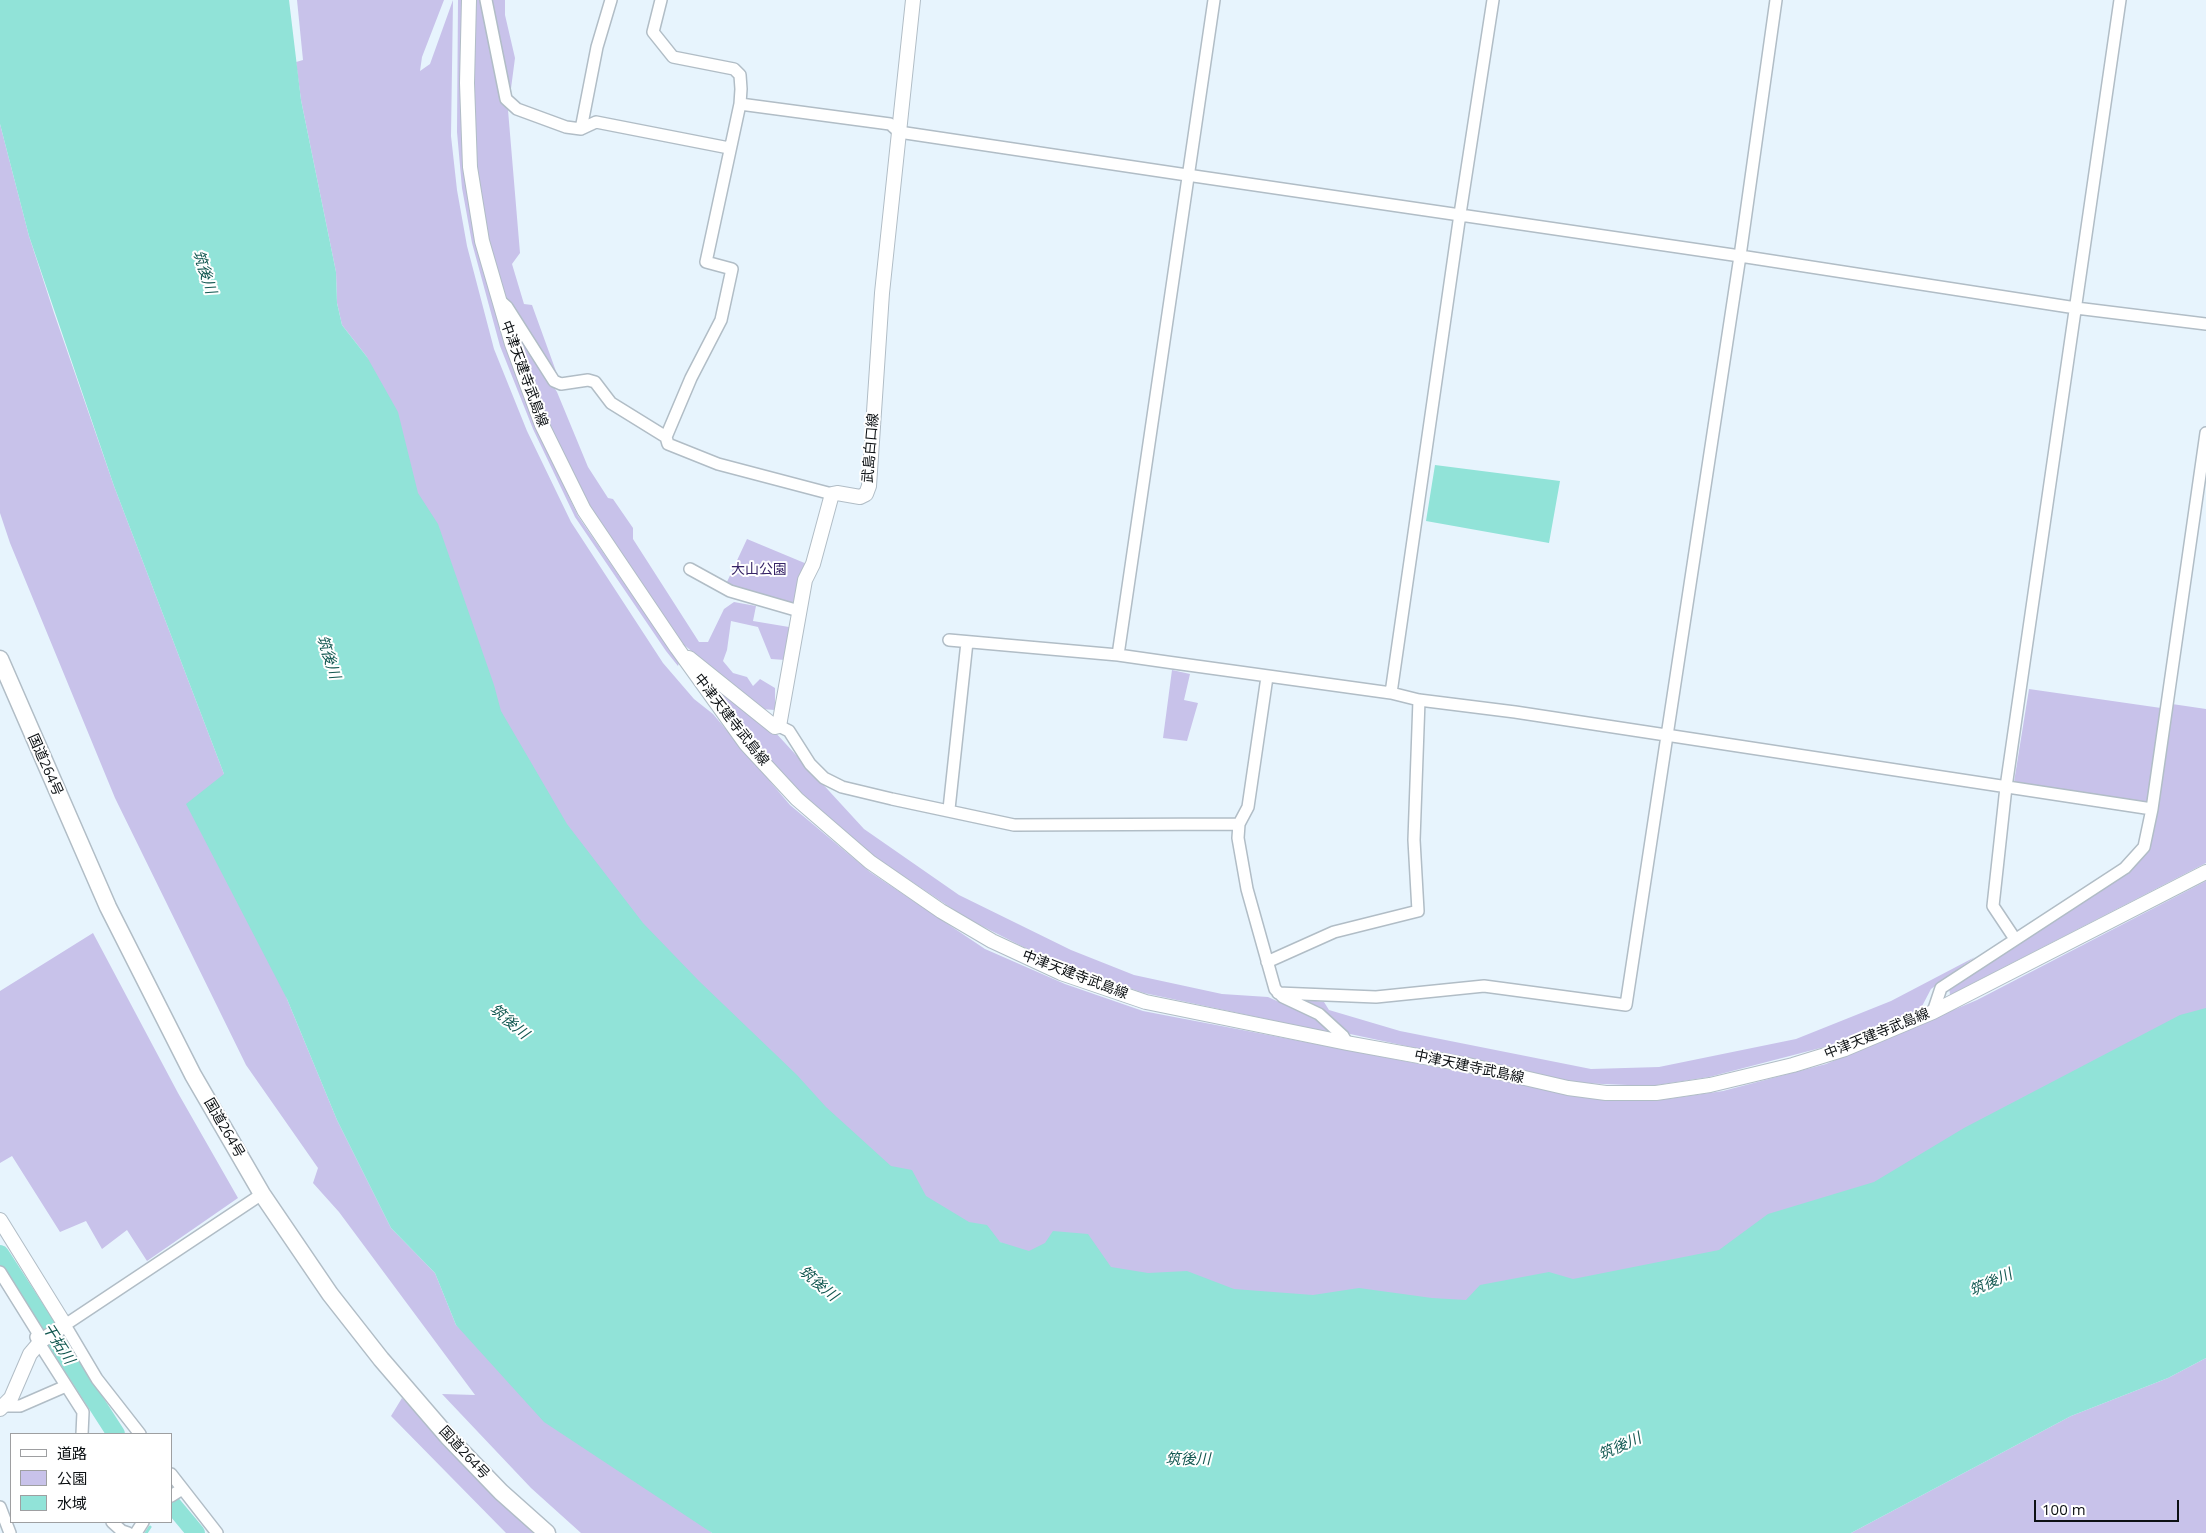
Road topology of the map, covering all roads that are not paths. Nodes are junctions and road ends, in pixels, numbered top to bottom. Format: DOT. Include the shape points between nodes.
graph roads {
  1 [pos="469,0"];
  2 [pos="486,0"];
  3 [pos="611,0"];
  4 [pos="661,0"];
  5 [pos="913,0"];
  6 [pos="1214,0"];
  7 [pos="1493,0"];
  8 [pos="1776,0"];
  9 [pos="2120,0"];
  10 [pos="740,104"];
  11 [pos="581,129"];
  12 [pos="899,132"];
  13 [pos="729,148"];
  14 [pos="1187,175"];
  15 [pos="1460,214"];
  16 [pos="1740,256"];
  17 [pos="498,299"];
  18 [pos="2076,308"];
  19 [pos="2206,324"];
  20 [pos="2206,433"];
  21 [pos="666,437"];
  22 [pos="832,494"];
  23 [pos="690,568"];
  24 [pos="799,611"];
  25 [pos="949,640"];
  26 [pos="967,642"];
  27 [pos="676,648"];
  28 [pos="1118,655"];
  29 [pos="0,659"];
  30 [pos="1267,677"];
  31 [pos="1391,693"];
  32 [pos="1419,700"];
  33 [pos="779,726"];
  34 [pos="1667,735"];
  35 [pos="2006,787"];
  36 [pos="949,809"];
  37 [pos="2152,809"];
  38 [pos="1239,824"];
  39 [pos="2206,872"];
  40 [pos="2015,939"];
  41 [pos="1267,962"];
  42 [pos="1278,993"];
  43 [pos="1933,1012"];
  44 [pos="1347,1043"];
  45 [pos="262,1194"];
  46 [pos="0,1220"];
  47 [pos="0,1272"];
  48 [pos="62,1327"];
  49 [pos="40,1342"];
  50 [pos="66,1386"];
  51 [pos="3,1408"];
  52 [pos="82,1433"];
  53 [pos="139,1433"];
  54 [pos="172,1478"];
  55 [pos="176,1493"];
  56 [pos="0,1507"];
  57 [pos="113,1523"];
  58 [pos="10,1533"];
  59 [pos="128,1533"];
  60 [pos="218,1533"];
  61 [pos="546,1533"];
  1 -- 17 [label="main road, 中津天建寺武島線" via="470,167 482,240"];
  2 -- 11 [label="street" via="506,99 517,109 566,127"];
  3 -- 11 [label="street" via="597,46"];
  4 -- 10 [label="street" via="653,32 673,57 726,67 740,75"];
  5 -- 12 [label="main road, 武島白口線"];
  6 -- 14 [label="street"];
  7 -- 15 [label="street"];
  8 -- 16 [label="street"];
  9 -- 18 [label="street"];
  10 -- 12 [label="street" via="890,124"];
  10 -- 13 [label="street"];
  11 -- 13 [label="street" via="596,122"];
  12 -- 14 [label="street"];
  12 -- 22 [label="main road, 武島白口線" via="882,293 869,486 866,494 860,497"];
  13 -- 21 [label="street" via="706,262 732,269 725,303 721,320"];
  14 -- 15 [label="street"];
  14 -- 28 [label="street"];
  15 -- 16 [label="street"];
  15 -- 31 [label="street"];
  16 -- 18 [label="street"];
  16 -- 34 [label="street"];
  17 -- 21 [label="street" via="507,307 554,381 561,384 595,382 618,408"];
  17 -- 27 [label="main road, 中津天建寺武島線" via="542,425 584,510"];
  18 -- 19 [label="street"];
  18 -- 35 [label="street"];
  20 -- 37 [label="street"];
  21 -- 22 [label="street" via="668,444 718,464"];
  22 -- 24 [label="main road" via="813,564 805,580"];
  23 -- 24 [label="street" via="730,591"];
  24 -- 33 [label="main road"];
  25 -- 26 [label="street"];
  26 -- 28 [label="street"];
  26 -- 36 [label="street"];
  27 -- 33 [label="main road" via="774,727"];
  27 -- 44 [label="main road, 中津天建寺武島線" via="746,744 797,798 870,862 940,911 992,942 1061,973 1146,1002"];
  28 -- 30 [label="street"];
  29 -- 45 [label="highway, 国道264号" via="108,907 193,1075"];
  30 -- 31 [label="street"];
  30 -- 38 [label="street" via="1248,807"];
  31 -- 32 [label="street"];
  32 -- 34 [label="street"];
  32 -- 41 [label="street" via="1414,840 1418,911 1334,932"];
  33 -- 36 [label="street" via="789,731 824,778 842,787"];
  34 -- 35 [label="street"];
  34 -- 42 [label="street" via="1626,1005 1484,986 1376,997"];
  35 -- 37 [label="street"];
  35 -- 40 [label="street" via="1993,906"];
  36 -- 38 [label="street" via="1014,824"];
  37 -- 40 [label="street" via="2144,847 2126,868"];
  38 -- 41 [label="street" via="1238,838 1247,890"];
  39 -- 43 [label="main road, 中津天建寺武島線"];
  40 -- 43 [label="street" via="1941,988"];
  41 -- 42 [label="street"];
  42 -- 44 [label="street" via="1319,1014"];
  43 -- 44 [label="main road, 中津天建寺武島線" via="1845,1049 1794,1065 1710,1085 1656,1093 1606,1093 1568,1088 1468,1065"];
  45 -- 48 [label="street"];
  45 -- 61 [label="highway, 国道264号" via="330,1294 381,1359 449,1438"];
  46 -- 48 [label="main road"];
  47 -- 49 [label="street"];
  48 -- 49 [label="main road"];
  48 -- 53 [label="street"];
  49 -- 50 [label="street"];
  49 -- 51 [label="main road" via="30,1354"];
  50 -- 51 [label="street" via="20,1406"];
  50 -- 52 [label="street" via="83,1412"];
  54 -- 55 [label="street"];
  55 -- 60 [label="street"];
  56 -- 58 [label="street"];
  57 -- 59 [label="street"];
}
